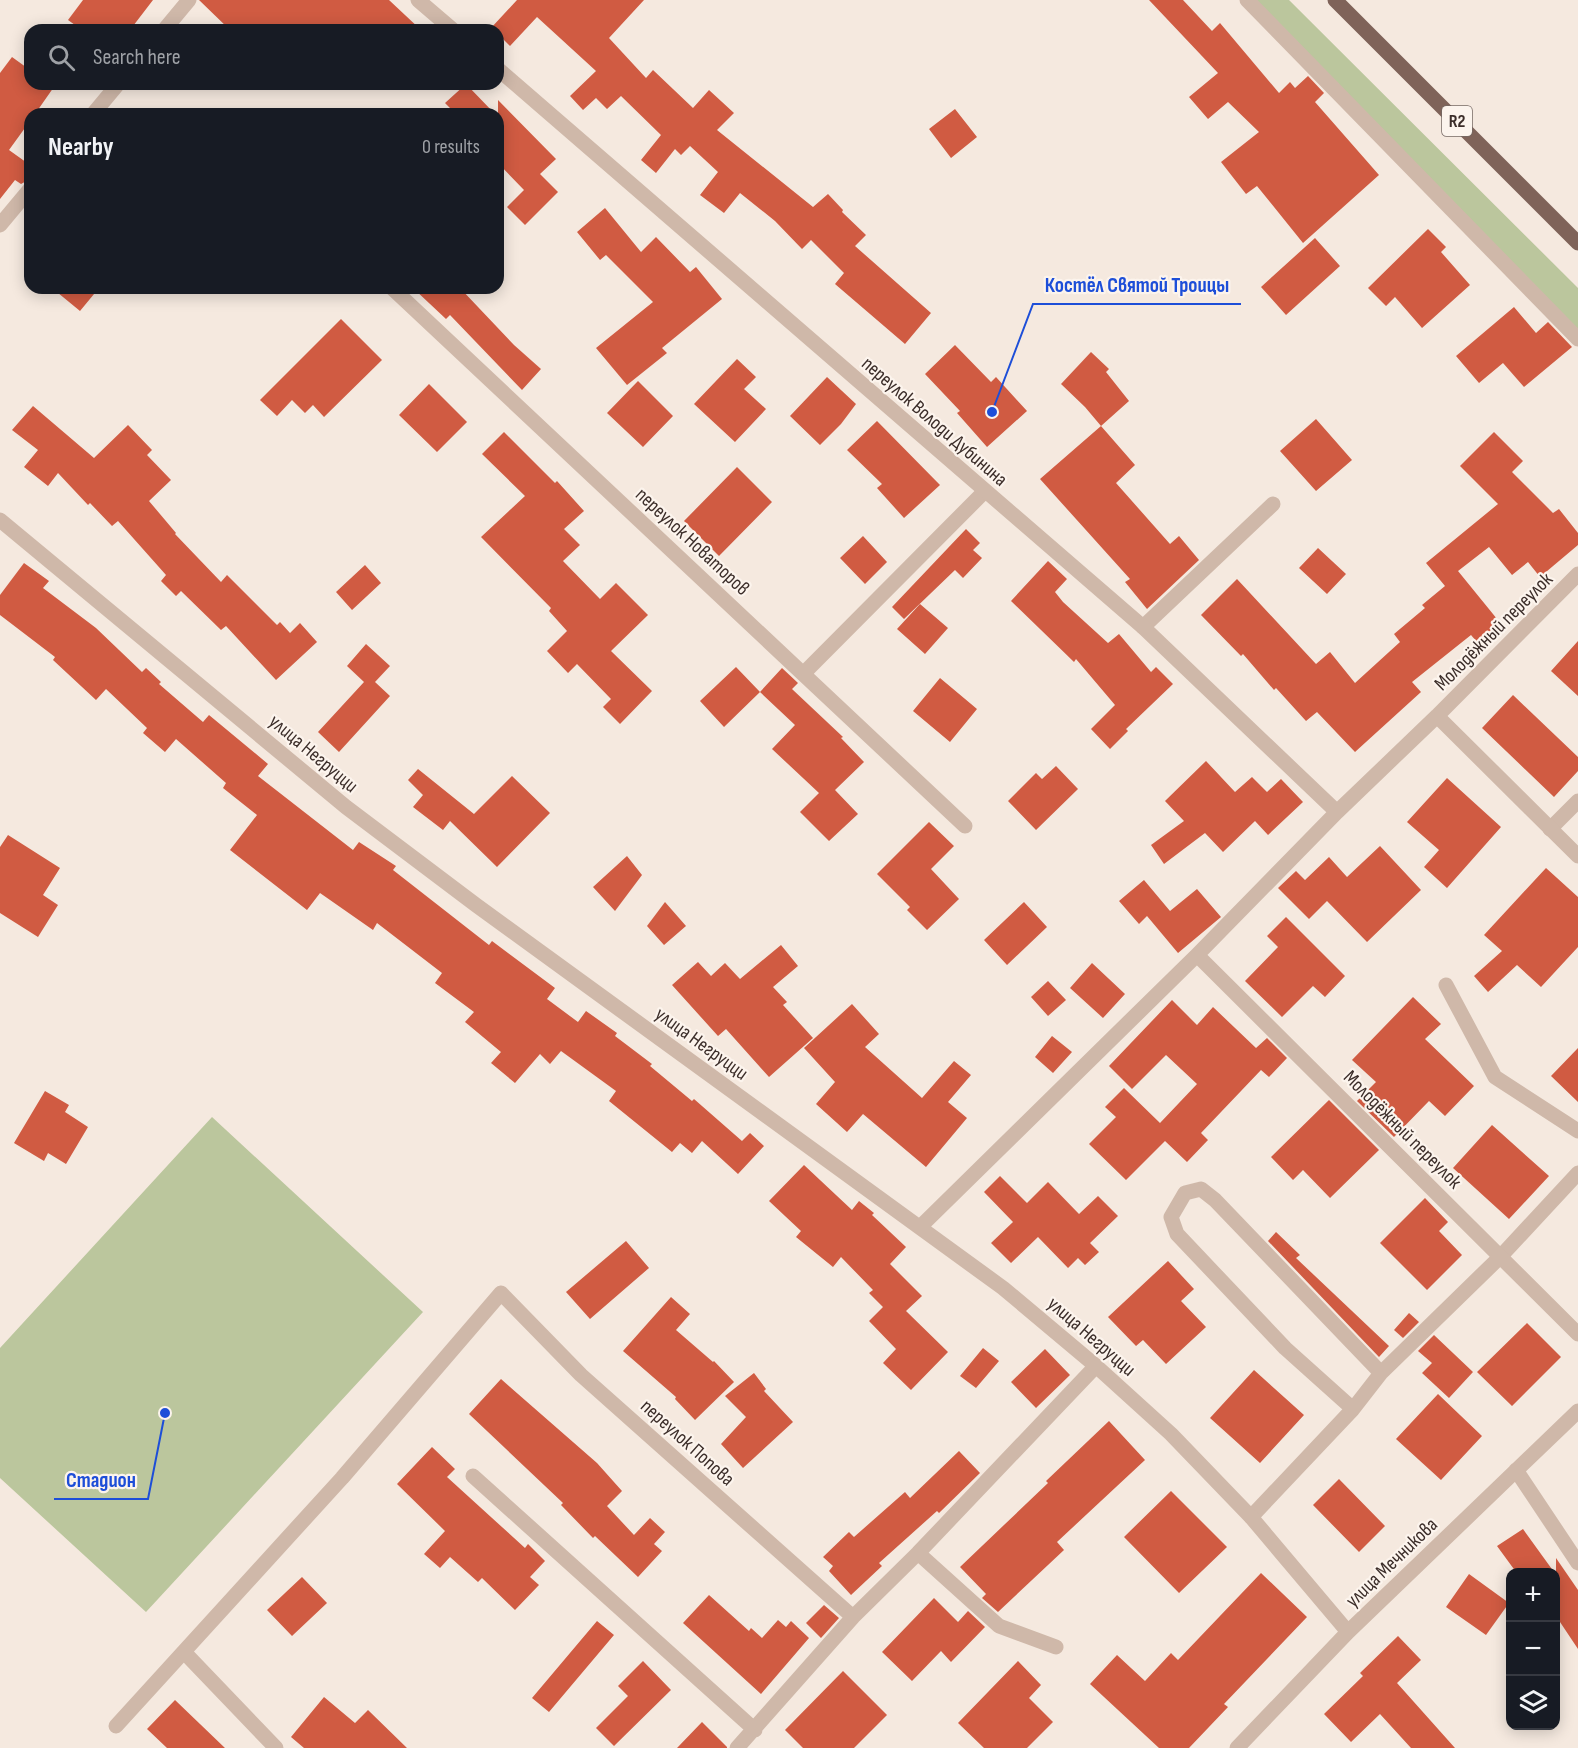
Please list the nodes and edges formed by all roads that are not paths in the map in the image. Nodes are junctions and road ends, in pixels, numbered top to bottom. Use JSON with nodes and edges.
{"nodes":[{"id":1,"x":189,"y":0,"type":"edge"},
{"id":2,"x":418,"y":0,"type":"edge"},
{"id":3,"x":1247,"y":0,"type":"edge"},
{"id":4,"x":1335,"y":0,"type":"edge"},
{"id":5,"x":169,"y":24,"type":"edge"},
{"id":6,"x":446,"y":24,"type":"edge"},
{"id":7,"x":504,"y":74,"type":"edge"},
{"id":8,"x":113,"y":90,"type":"edge"},
{"id":9,"x":98,"y":108,"type":"edge"},
{"id":10,"x":24,"y":196,"type":"edge"},
{"id":11,"x":0,"y":225,"type":"edge"},
{"id":12,"x":1578,"y":243,"type":"edge"},
{"id":13,"x":398,"y":294,"type":"edge"},
{"id":14,"x":1578,"y":339,"type":"edge"},
{"id":15,"x":985,"y":491,"type":"junction"},
{"id":16,"x":1273,"y":504,"type":"dead end"},
{"id":17,"x":0,"y":520,"type":"edge"},
{"id":18,"x":1578,"y":574,"type":"edge"},
{"id":19,"x":1143,"y":627,"type":"junction"},
{"id":20,"x":804,"y":673,"type":"junction"},
{"id":21,"x":1437,"y":716,"type":"junction"},
{"id":22,"x":1578,"y":801,"type":"edge"},
{"id":23,"x":1337,"y":812,"type":"junction"},
{"id":24,"x":965,"y":826,"type":"dead end"},
{"id":25,"x":1550,"y":829,"type":"junction"},
{"id":26,"x":1578,"y":856,"type":"edge"},
{"id":27,"x":1197,"y":955,"type":"junction"},
{"id":28,"x":1446,"y":985,"type":"dead end"},
{"id":29,"x":1578,"y":1131,"type":"edge"},
{"id":30,"x":1578,"y":1173,"type":"edge"},
{"id":31,"x":920,"y":1227,"type":"junction"},
{"id":32,"x":1501,"y":1256,"type":"junction"},
{"id":33,"x":1578,"y":1334,"type":"edge"},
{"id":34,"x":1096,"y":1366,"type":"junction"},
{"id":35,"x":1381,"y":1373,"type":"junction"},
{"id":36,"x":1353,"y":1409,"type":"junction"},
{"id":37,"x":1578,"y":1411,"type":"edge"},
{"id":38,"x":1516,"y":1470,"type":"junction"},
{"id":39,"x":472,"y":1476,"type":"dead end"},
{"id":40,"x":1251,"y":1517,"type":"junction"},
{"id":41,"x":918,"y":1553,"type":"junction"},
{"id":42,"x":1578,"y":1563,"type":"edge"},
{"id":43,"x":853,"y":1617,"type":"junction"},
{"id":44,"x":1348,"y":1632,"type":"junction"},
{"id":45,"x":1056,"y":1647,"type":"dead end"},
{"id":46,"x":184,"y":1652,"type":"junction"},
{"id":47,"x":116,"y":1726,"type":"dead end"},
{"id":48,"x":755,"y":1730,"type":"junction"},
{"id":49,"x":742,"y":1746,"type":"edge"},
{"id":50,"x":276,"y":1748,"type":"edge"},
{"id":51,"x":1237,"y":1748,"type":"edge"}],
"edges":[{"from":1,"to":5,"type":"street"},
{"from":2,"to":6,"type":"street"},
{"from":3,"to":14,"type":"street"},
{"from":4,"to":12,"type":"main road","number":"R2"},
{"from":7,"to":15,"type":"street","name":"переулок Володи Дубинина"},
{"from":8,"to":9,"type":"street"},
{"from":10,"to":11,"type":"street"},
{"from":13,"to":20,"type":"street","name":"переулок Новаторов"},
{"from":15,"to":19,"type":"street","name":"переулок Володи Дубинина"},
{"from":15,"to":20,"type":"street"},
{"from":16,"to":19,"type":"street"},
{"from":17,"to":31,"type":"street","name":"улица Негруцци"},
{"from":18,"to":21,"type":"street","name":"Молодёжный переулок"},
{"from":19,"to":23,"type":"street","name":"переулок Володи Дубинина"},
{"from":20,"to":24,"type":"street","name":"переулок Новаторов"},
{"from":21,"to":23,"type":"street","name":"Молодёжный переулок"},
{"from":21,"to":25,"type":"street","name":"Молодёжный переулок"},
{"from":22,"to":25,"type":"street"},
{"from":23,"to":27,"type":"street","name":"Молодёжный переулок"},
{"from":25,"to":26,"type":"street","name":"Молодёжный переулок"},
{"from":27,"to":31,"type":"street","name":"Молодёжный переулок"},
{"from":27,"to":32,"type":"street","name":"Молодёжный переулок"},
{"from":28,"to":29,"type":"street"},
{"from":30,"to":32,"type":"street"},
{"from":31,"to":34,"type":"street","name":"улица Негруцци"},
{"from":32,"to":33,"type":"street","name":"Молодёжный переулок"},
{"from":32,"to":35,"type":"street"},
{"from":34,"to":40,"type":"street","name":"улица Негруцци"},
{"from":34,"to":41,"type":"street"},
{"from":35,"to":36,"type":"street"},
{"from":35,"to":36,"type":"street"},
{"from":36,"to":40,"type":"street"},
{"from":37,"to":38,"type":"street","name":"улица Мечникова"},
{"from":38,"to":42,"type":"street"},
{"from":38,"to":44,"type":"street","name":"улица Мечникова"},
{"from":39,"to":48,"type":"street"},
{"from":40,"to":44,"type":"street","name":"улица Негруцци"},
{"from":41,"to":43,"type":"street"},
{"from":41,"to":45,"type":"street"},
{"from":43,"to":46,"type":"street","name":"переулок Попова"},
{"from":43,"to":48,"type":"street"},
{"from":44,"to":51,"type":"street","name":"улица Мечникова"},
{"from":46,"to":47,"type":"street"},
{"from":46,"to":50,"type":"street"},
{"from":48,"to":49,"type":"street"}]}
